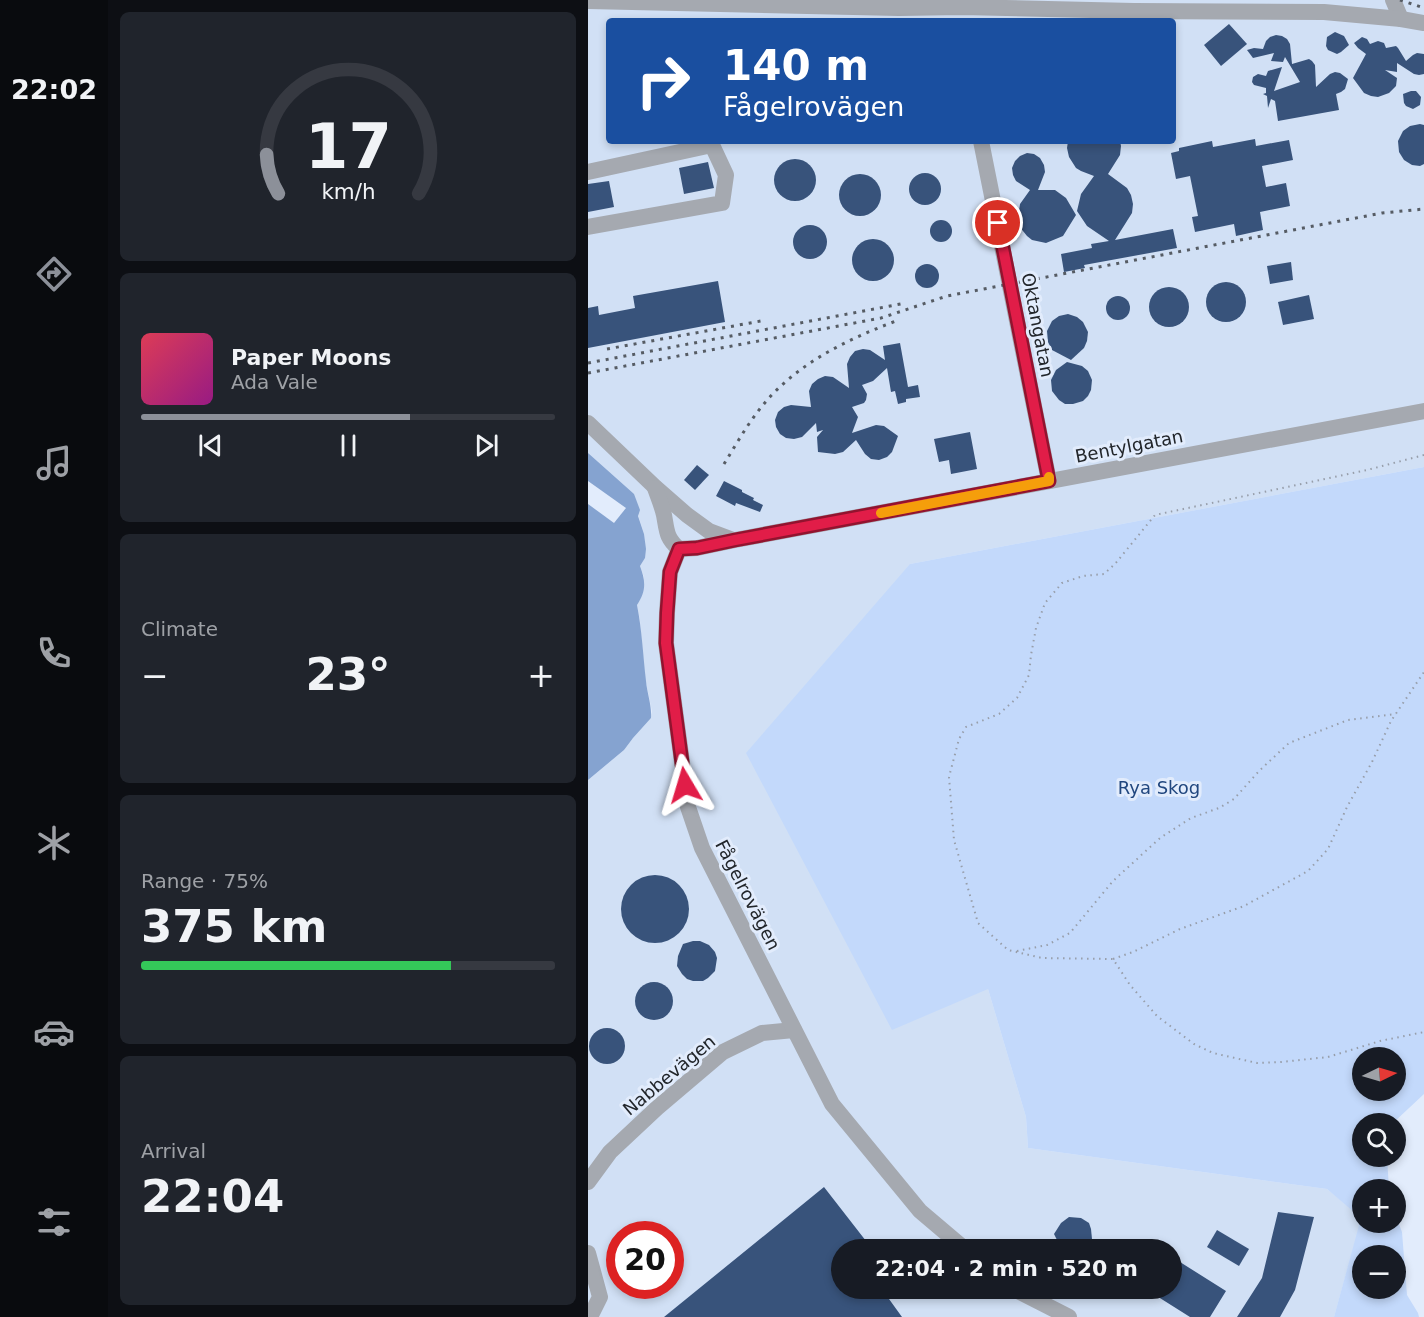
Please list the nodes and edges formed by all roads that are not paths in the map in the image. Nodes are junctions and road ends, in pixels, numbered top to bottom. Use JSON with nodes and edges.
{"nodes":[{"id":1,"x":1393,"y":0,"type":"edge"},
{"id":2,"x":588,"y":1,"type":"edge"},
{"id":3,"x":962,"y":9,"type":"edge"},
{"id":4,"x":1401,"y":19,"type":"junction"},
{"id":5,"x":1424,"y":23,"type":"edge"},
{"id":6,"x":982,"y":144,"type":"edge"},
{"id":7,"x":588,"y":172,"type":"edge"},
{"id":8,"x":588,"y":227,"type":"edge"},
{"id":9,"x":1424,"y":411,"type":"edge"},
{"id":10,"x":588,"y":423,"type":"edge"},
{"id":11,"x":1049,"y":481,"type":"junction"},
{"id":12,"x":655,"y":487,"type":"junction"},
{"id":13,"x":735,"y":540,"type":"junction"},
{"id":14,"x":679,"y":549,"type":"junction"},
{"id":15,"x":794,"y":1030,"type":"junction"},
{"id":16,"x":588,"y":1182,"type":"edge"},
{"id":17,"x":953,"y":1239,"type":"edge"},
{"id":18,"x":588,"y":1253,"type":"edge"},
{"id":19,"x":1034,"y":1299,"type":"edge"},
{"id":20,"x":590,"y":1317,"type":"edge"},
{"id":21,"x":1069,"y":1317,"type":"edge"}],
"edges":[{"from":1,"to":4,"type":"lane"},
{"from":2,"to":3,"type":"lane"},
{"from":3,"to":4,"type":"lane"},
{"from":4,"to":5,"type":"lane"},
{"from":6,"to":11,"type":"lane","name":"Oktangatan"},
{"from":7,"to":8,"type":"lane"},
{"from":9,"to":11,"type":"lane","name":"Bentylgatan"},
{"from":10,"to":12,"type":"lane"},
{"from":11,"to":13,"type":"lane","name":"Bentylgatan"},
{"from":12,"to":13,"type":"lane"},
{"from":12,"to":14,"type":"lane"},
{"from":13,"to":14,"type":"lane"},
{"from":14,"to":15,"type":"lane","name":"Fågelrovägen"},
{"from":15,"to":16,"type":"lane","name":"Nabbevägen"},
{"from":15,"to":17,"type":"lane","name":"Fågelrovägen"},
{"from":18,"to":20,"type":"lane"},
{"from":19,"to":21,"type":"lane"}]}
